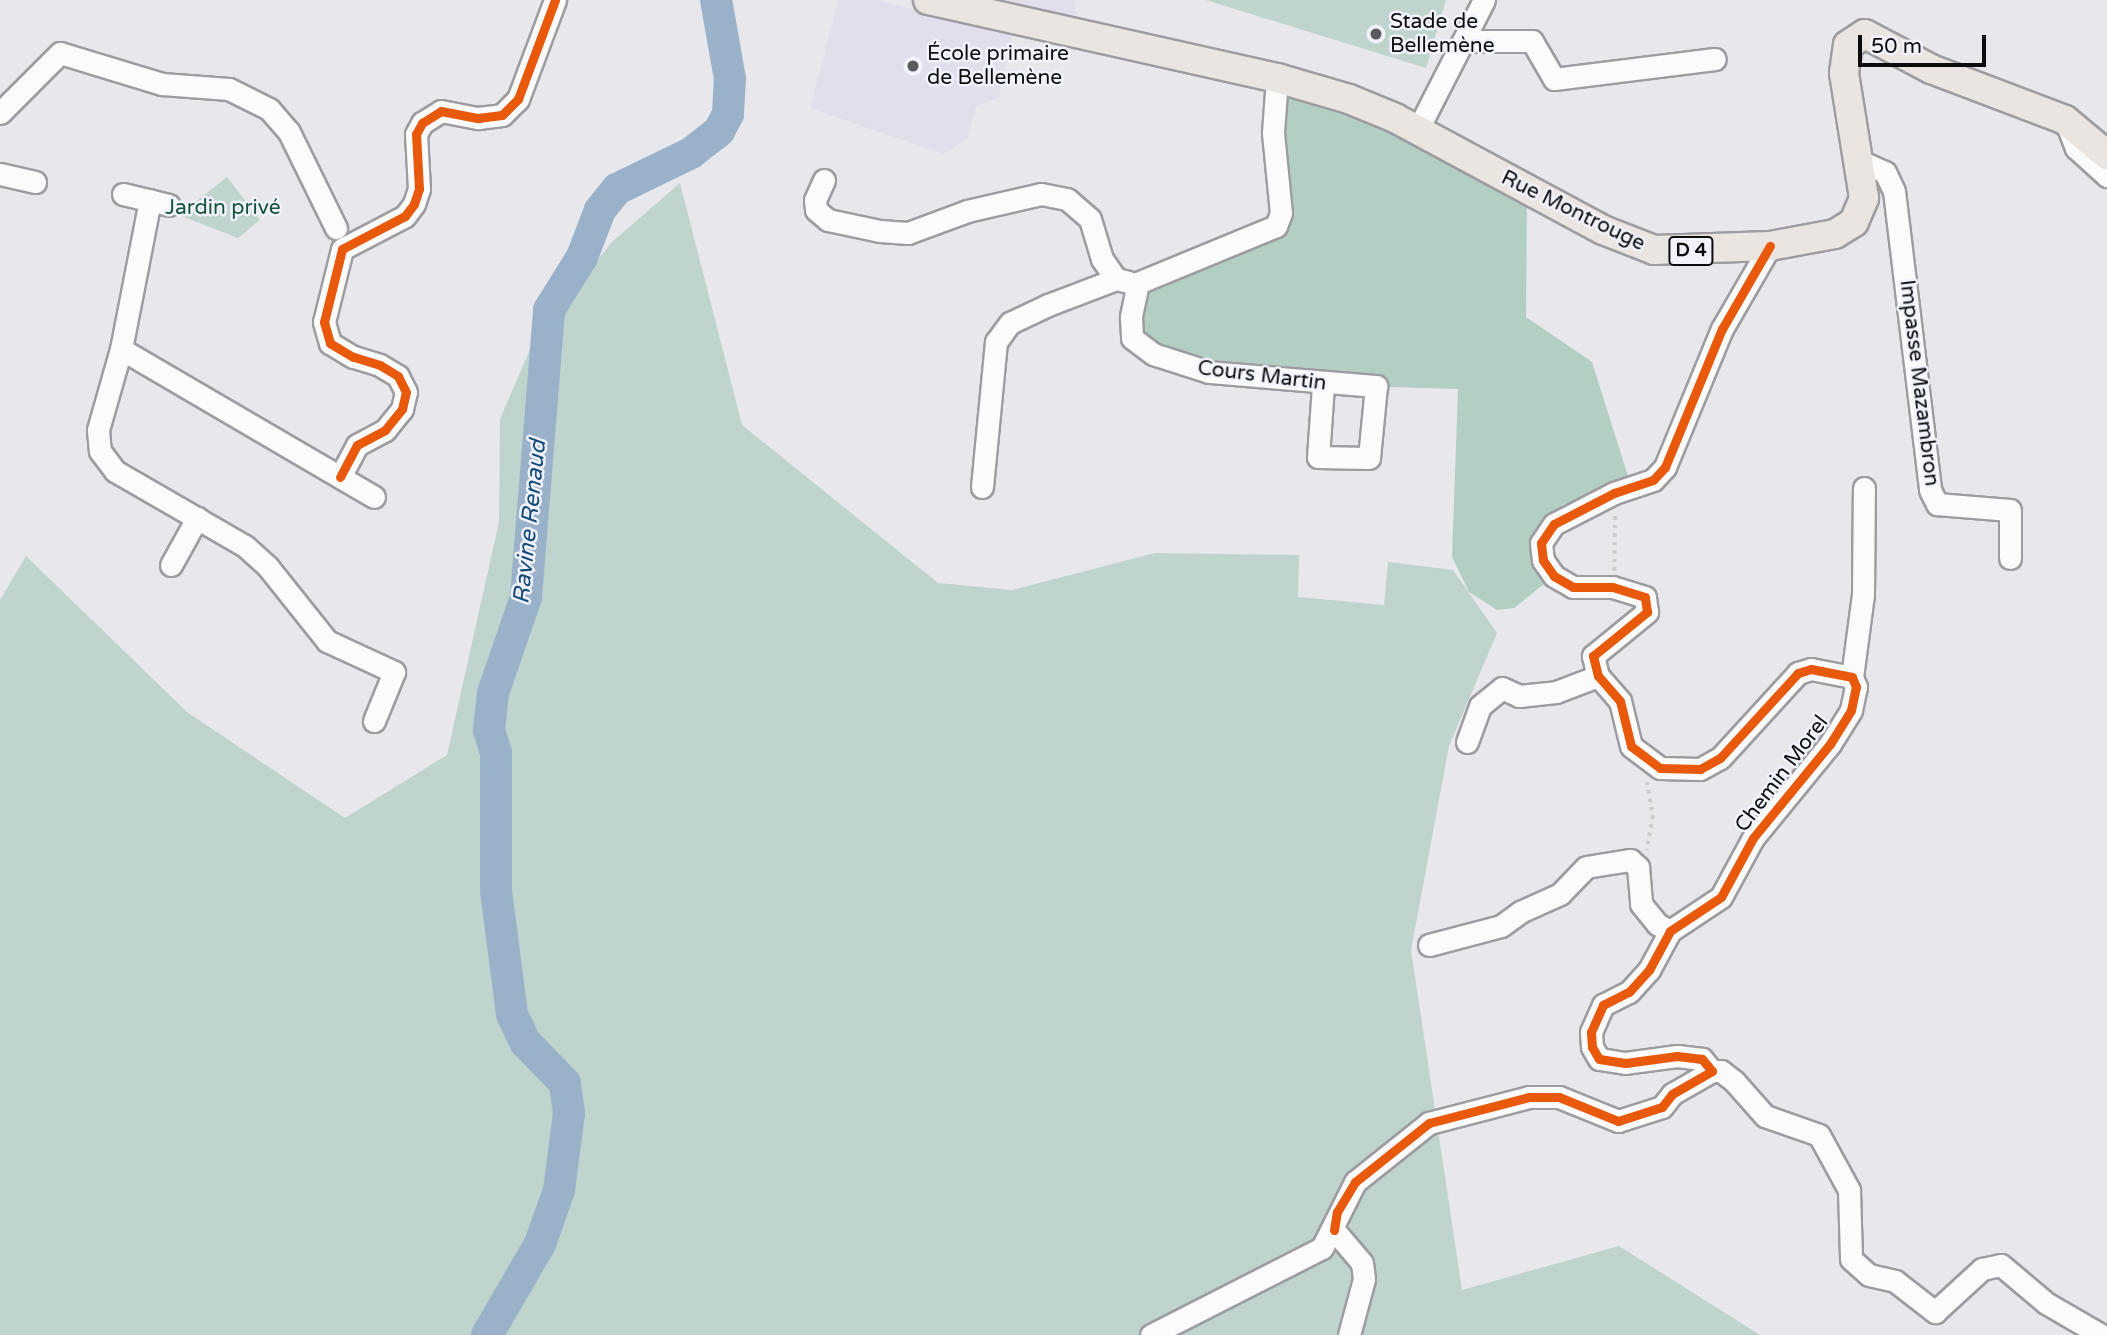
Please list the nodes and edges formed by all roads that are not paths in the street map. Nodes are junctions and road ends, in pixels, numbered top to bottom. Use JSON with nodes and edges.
{"nodes":[{"id":1,"x":555,"y":0,"type":"edge"},
{"id":2,"x":928,"y":0,"type":"edge"},
{"id":3,"x":1484,"y":0,"type":"edge"},
{"id":4,"x":1463,"y":41,"type":"junction"},
{"id":5,"x":1716,"y":59,"type":"dead end"},
{"id":6,"x":1277,"y":78,"type":"junction"},
{"id":7,"x":0,"y":113,"type":"edge"},
{"id":8,"x":2065,"y":120,"type":"junction"},
{"id":9,"x":1421,"y":133,"type":"junction"},
{"id":10,"x":2107,"y":155,"type":"edge"},
{"id":11,"x":1860,"y":160,"type":"junction"},
{"id":12,"x":2107,"y":177,"type":"edge"},
{"id":13,"x":824,"y":180,"type":"dead end"},
{"id":14,"x":123,"y":194,"type":"dead end"},
{"id":15,"x":336,"y":228,"type":"dead end"},
{"id":16,"x":1770,"y":246,"type":"junction"},
{"id":17,"x":1116,"y":279,"type":"junction"},
{"id":18,"x":1138,"y":284,"type":"junction"},
{"id":19,"x":121,"y":349,"type":"junction"},
{"id":20,"x":1323,"y":385,"type":"junction"},
{"id":21,"x":340,"y":477,"type":"junction"},
{"id":22,"x":982,"y":486,"type":"dead end"},
{"id":23,"x":1864,"y":488,"type":"dead end"},
{"id":24,"x":374,"y":497,"type":"dead end"},
{"id":25,"x":197,"y":518,"type":"junction"},
{"id":26,"x":2010,"y":558,"type":"dead end"},
{"id":27,"x":171,"y":565,"type":"dead end"},
{"id":28,"x":1598,"y":676,"type":"junction"},
{"id":29,"x":1852,"y":677,"type":"junction"},
{"id":30,"x":374,"y":721,"type":"dead end"},
{"id":31,"x":1467,"y":742,"type":"dead end"},
{"id":32,"x":1670,"y":931,"type":"junction"},
{"id":33,"x":1429,"y":945,"type":"dead end"},
{"id":34,"x":1712,"y":1071,"type":"junction"},
{"id":35,"x":1334,"y":1230,"type":"junction"},
{"id":36,"x":1151,"y":1335,"type":"edge"},
{"id":37,"x":1349,"y":1335,"type":"edge"},
{"id":38,"x":2101,"y":1335,"type":"edge"}],
"edges":[{"from":1,"to":21,"type":"street"},
{"from":2,"to":6,"type":"main road","name":"Rue Montrouge","number":"D 4"},
{"from":3,"to":4,"type":"street"},
{"from":4,"to":5,"type":"street"},
{"from":4,"to":9,"type":"street"},
{"from":6,"to":9,"type":"main road","name":"Rue Montrouge","number":"D 4"},
{"from":6,"to":18,"type":"street"},
{"from":7,"to":15,"type":"street"},
{"from":8,"to":10,"type":"main road","name":"Rue Montrouge","number":"D 4"},
{"from":8,"to":11,"type":"main road","name":"Rue Montrouge","number":"D 4"},
{"from":8,"to":12,"type":"street"},
{"from":9,"to":16,"type":"main road","name":"Rue Montrouge","number":"D 4"},
{"from":11,"to":16,"type":"main road","name":"Rue Montrouge","number":"D 4"},
{"from":11,"to":26,"type":"street","name":"Impasse Mazambron"},
{"from":13,"to":17,"type":"street"},
{"from":14,"to":19,"type":"street"},
{"from":16,"to":28,"type":"street"},
{"from":17,"to":18,"type":"street"},
{"from":17,"to":22,"type":"street"},
{"from":18,"to":20,"type":"street","name":"Cours Martin"},
{"from":19,"to":21,"type":"street"},
{"from":19,"to":25,"type":"street"},
{"from":20,"to":20,"type":"street","name":"Cours Martin"},
{"from":21,"to":24,"type":"street"},
{"from":23,"to":29,"type":"street","name":"Chemin Morel"},
{"from":25,"to":27,"type":"street"},
{"from":25,"to":30,"type":"street"},
{"from":28,"to":29,"type":"street"},
{"from":28,"to":31,"type":"street"},
{"from":29,"to":32,"type":"street","name":"Chemin Morel"},
{"from":32,"to":33,"type":"street"},
{"from":32,"to":34,"type":"street","name":"Chemin Morel"},
{"from":34,"to":35,"type":"street"},
{"from":34,"to":38,"type":"street"},
{"from":35,"to":36,"type":"street"},
{"from":35,"to":37,"type":"street"}]}
